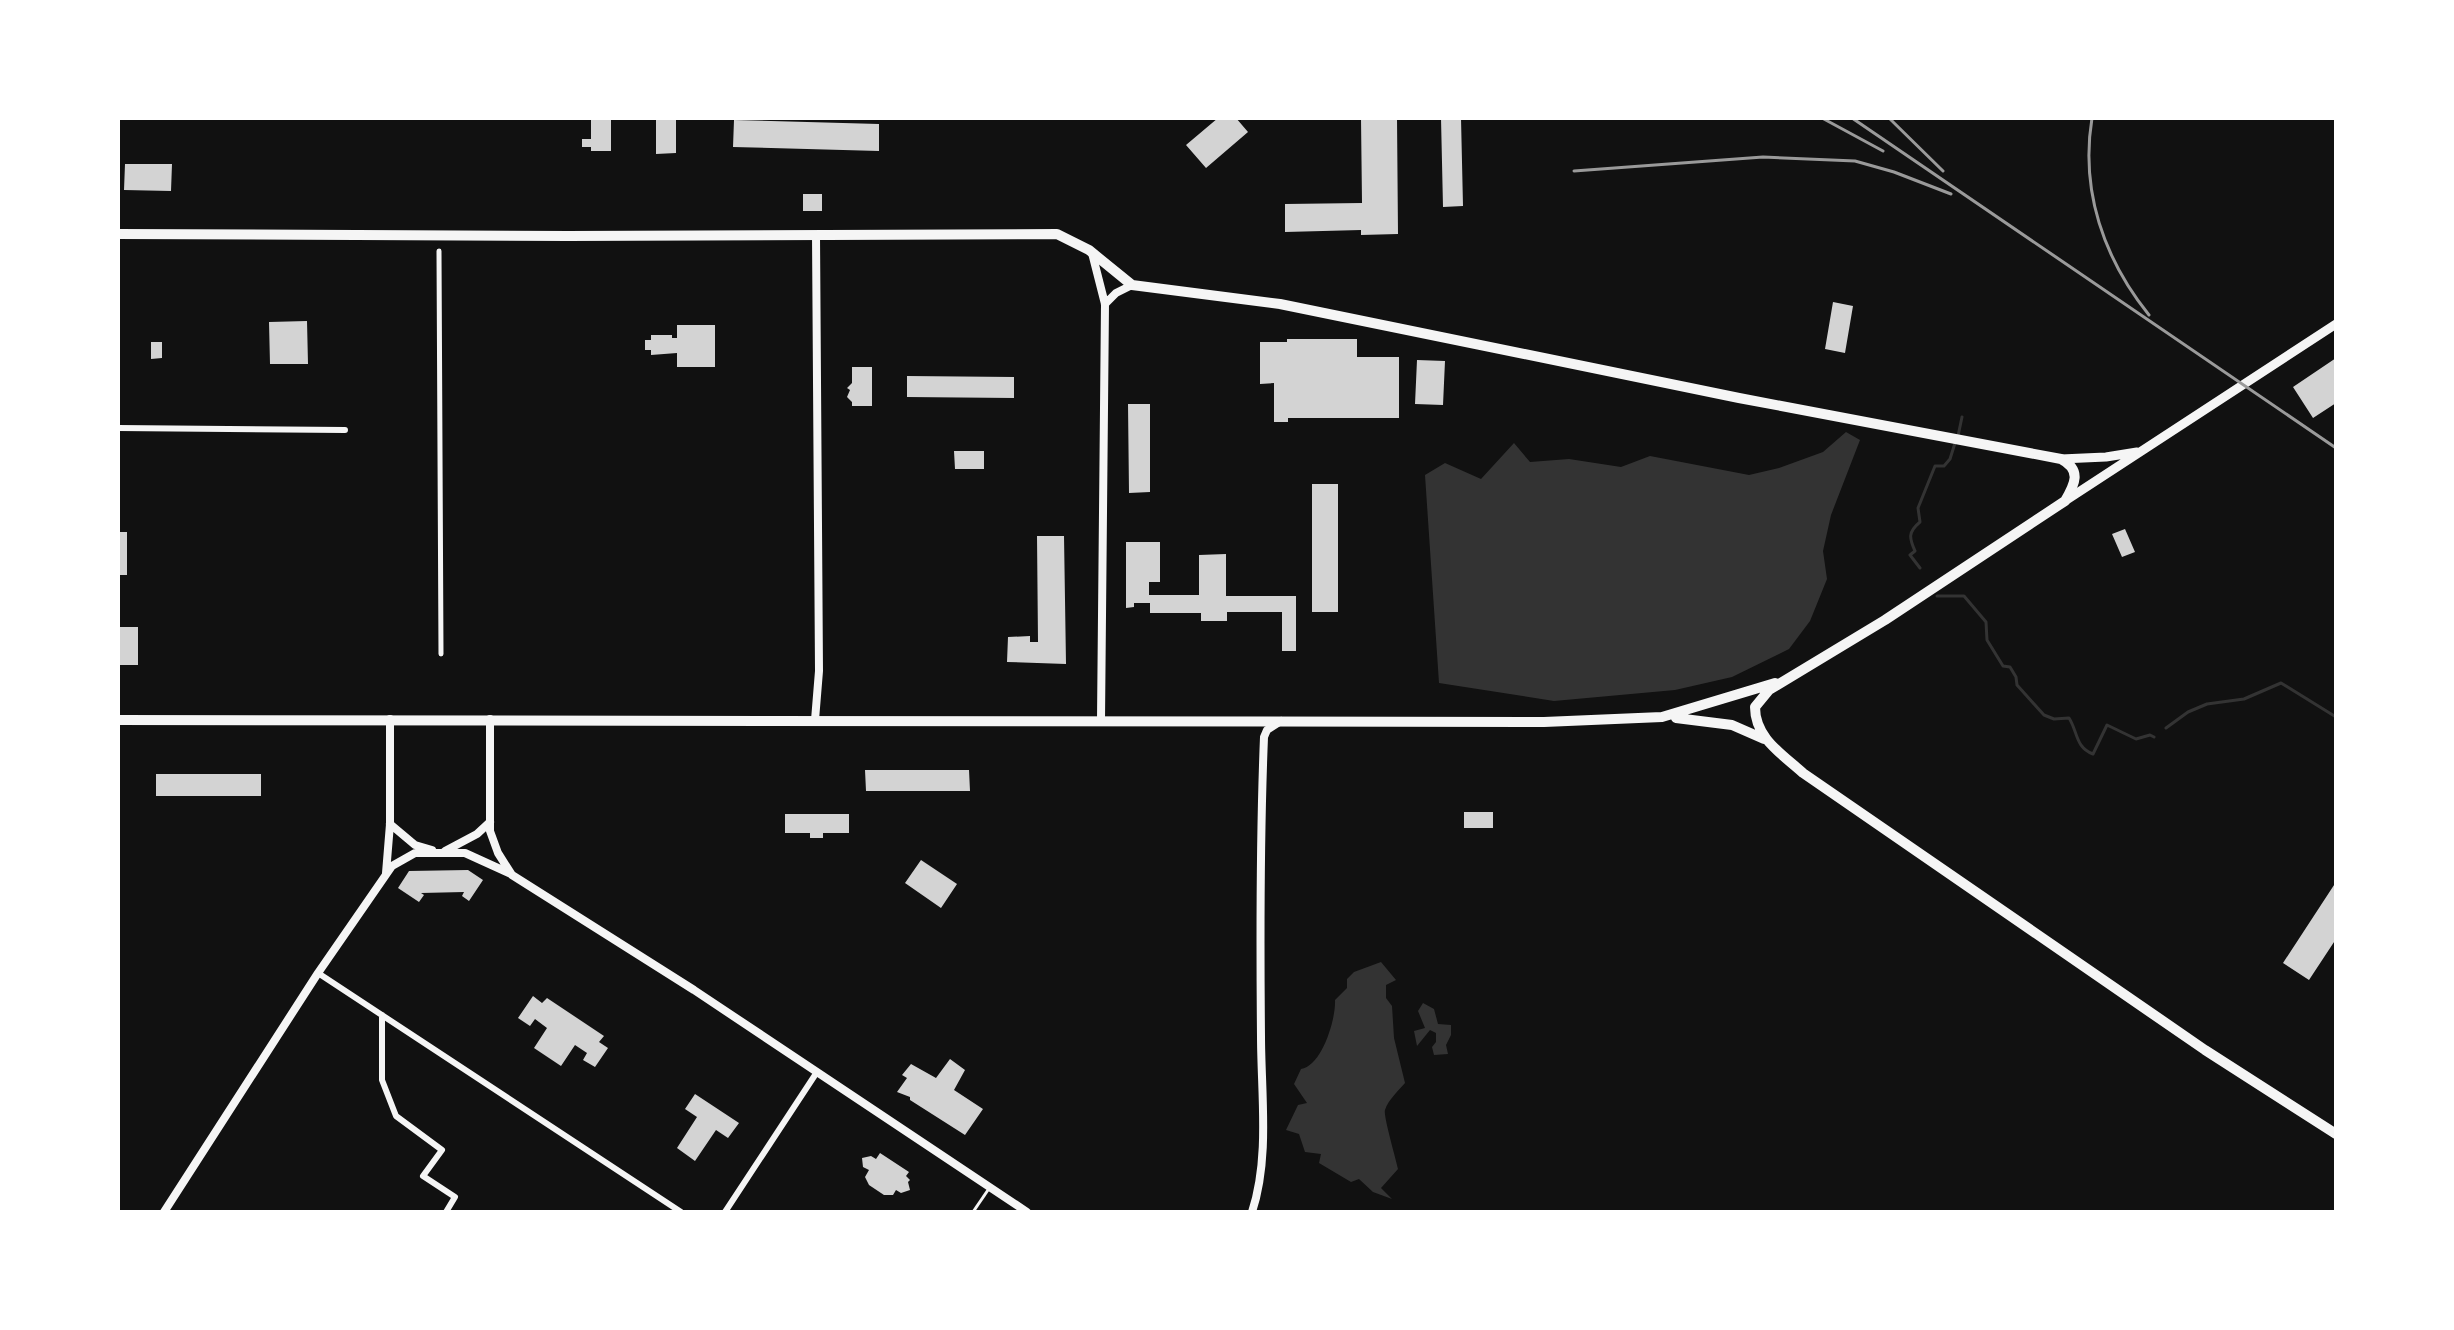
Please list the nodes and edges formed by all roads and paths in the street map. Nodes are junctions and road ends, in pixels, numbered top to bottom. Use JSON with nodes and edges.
{"nodes":[{"id":1,"x":118,"y":234,"type":"edge"},
{"id":2,"x":816,"y":235,"type":"junction"},
{"id":3,"x":439,"y":251,"type":"dead end"},
{"id":4,"x":1092,"y":253,"type":"junction"},
{"id":5,"x":1132,"y":285,"type":"junction"},
{"id":6,"x":1105,"y":304,"type":"junction"},
{"id":7,"x":2336,"y":324,"type":"edge"},
{"id":8,"x":118,"y":428,"type":"edge"},
{"id":9,"x":345,"y":430,"type":"dead end"},
{"id":10,"x":2143,"y":450,"type":"junction"},
{"id":11,"x":2061,"y":459,"type":"junction"},
{"id":12,"x":2065,"y":501,"type":"junction"},
{"id":13,"x":441,"y":654,"type":"dead end"},
{"id":14,"x":1784,"y":680,"type":"junction"},
{"id":15,"x":1662,"y":717,"type":"junction"},
{"id":16,"x":390,"y":719,"type":"junction"},
{"id":17,"x":490,"y":719,"type":"junction"},
{"id":18,"x":118,"y":720,"type":"edge"},
{"id":19,"x":815,"y":720,"type":"junction"},
{"id":20,"x":1101,"y":720,"type":"junction"},
{"id":21,"x":1244,"y":720,"type":"junction"},
{"id":22,"x":1282,"y":721,"type":"junction"},
{"id":23,"x":1264,"y":737,"type":"junction"},
{"id":24,"x":1766,"y":740,"type":"junction"},
{"id":25,"x":490,"y":822,"type":"junction"},
{"id":26,"x":390,"y":824,"type":"junction"},
{"id":27,"x":440,"y":853,"type":"junction"},
{"id":28,"x":386,"y":873,"type":"junction"},
{"id":29,"x":512,"y":875,"type":"junction"},
{"id":30,"x":318,"y":973,"type":"junction"},
{"id":31,"x":382,"y":1015,"type":"junction"},
{"id":32,"x":817,"y":1072,"type":"junction"},
{"id":33,"x":2336,"y":1134,"type":"edge"},
{"id":34,"x":991,"y":1187,"type":"junction"},
{"id":35,"x":164,"y":1212,"type":"edge"},
{"id":36,"x":446,"y":1212,"type":"edge"},
{"id":37,"x":681,"y":1212,"type":"edge"},
{"id":38,"x":725,"y":1212,"type":"edge"},
{"id":39,"x":973,"y":1212,"type":"edge"},
{"id":40,"x":1027,"y":1212,"type":"edge"},
{"id":41,"x":1252,"y":1212,"type":"edge"}],
"edges":[{"from":1,"to":2,"type":"main road"},
{"from":2,"to":4,"type":"main road"},
{"from":2,"to":19,"type":"street"},
{"from":3,"to":13,"type":"street"},
{"from":4,"to":5,"type":"main road"},
{"from":4,"to":6,"type":"street"},
{"from":5,"to":6,"type":"street"},
{"from":5,"to":11,"type":"main road"},
{"from":6,"to":20,"type":"street"},
{"from":7,"to":10,"type":"main road"},
{"from":8,"to":9,"type":"street"},
{"from":10,"to":11,"type":"main road"},
{"from":10,"to":12,"type":"main road"},
{"from":11,"to":12,"type":"main road"},
{"from":12,"to":14,"type":"main road"},
{"from":14,"to":15,"type":"main road"},
{"from":14,"to":24,"type":"main road"},
{"from":15,"to":22,"type":"main road"},
{"from":15,"to":24,"type":"main road"},
{"from":16,"to":17,"type":"main road"},
{"from":16,"to":18,"type":"main road"},
{"from":16,"to":26,"type":"street"},
{"from":17,"to":19,"type":"main road"},
{"from":17,"to":25,"type":"street"},
{"from":19,"to":20,"type":"main road"},
{"from":20,"to":21,"type":"main road"},
{"from":21,"to":22,"type":"main road"},
{"from":21,"to":23,"type":"street"},
{"from":22,"to":23,"type":"street"},
{"from":23,"to":41,"type":"street"},
{"from":24,"to":33,"type":"main road"},
{"from":25,"to":27,"type":"street"},
{"from":25,"to":29,"type":"street"},
{"from":26,"to":27,"type":"street"},
{"from":26,"to":28,"type":"street"},
{"from":27,"to":28,"type":"street"},
{"from":27,"to":29,"type":"street"},
{"from":28,"to":30,"type":"street"},
{"from":29,"to":32,"type":"street"},
{"from":30,"to":31,"type":"street"},
{"from":30,"to":35,"type":"street"},
{"from":31,"to":36,"type":"street"},
{"from":31,"to":37,"type":"street"},
{"from":32,"to":34,"type":"street"},
{"from":32,"to":38,"type":"street"},
{"from":34,"to":39,"type":"lane"},
{"from":34,"to":40,"type":"street"}]}
